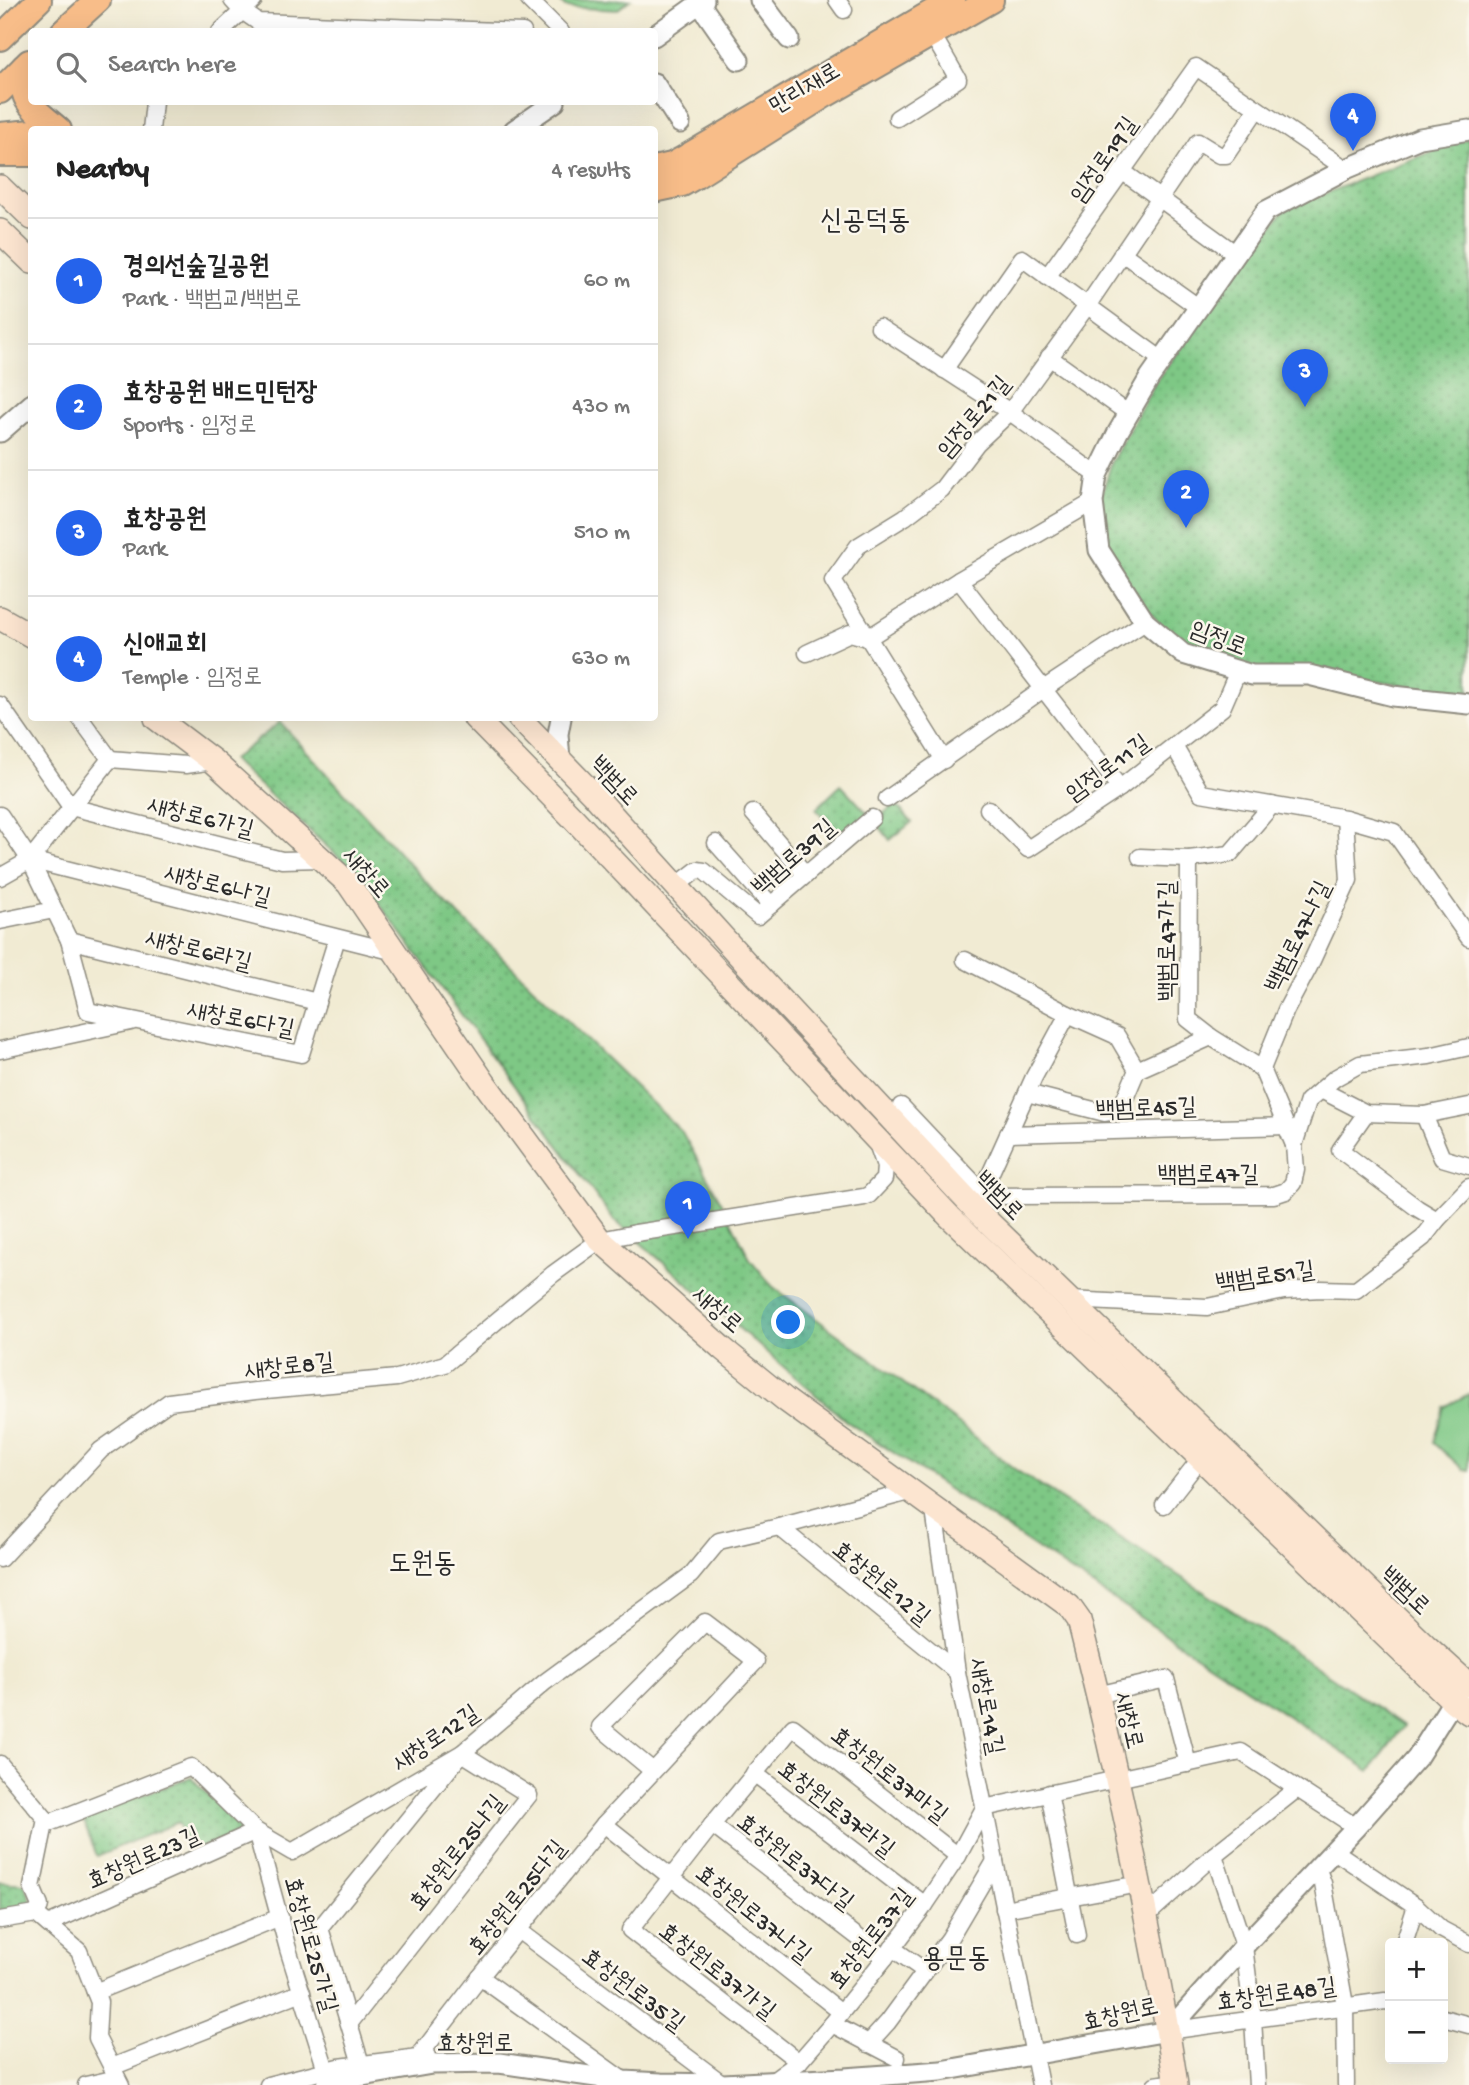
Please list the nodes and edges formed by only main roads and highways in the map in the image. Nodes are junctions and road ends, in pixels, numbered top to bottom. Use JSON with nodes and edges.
{"nodes":[{"id":1,"x":39,"y":0,"type":"edge"},
{"id":2,"x":98,"y":0,"type":"edge"},
{"id":3,"x":953,"y":0,"type":"edge"},
{"id":4,"x":980,"y":2,"type":"edge"},
{"id":5,"x":67,"y":28,"type":"edge"},
{"id":6,"x":0,"y":38,"type":"edge"},
{"id":7,"x":28,"y":63,"type":"edge"},
{"id":8,"x":0,"y":91,"type":"edge"},
{"id":9,"x":28,"y":102,"type":"edge"},
{"id":10,"x":32,"y":105,"type":"edge"},
{"id":11,"x":55,"y":126,"type":"edge"},
{"id":12,"x":28,"y":135,"type":"edge"},
{"id":13,"x":10,"y":149,"type":"edge"},
{"id":14,"x":691,"y":167,"type":"junction"},
{"id":15,"x":0,"y":187,"type":"edge"},
{"id":16,"x":658,"y":187,"type":"edge"},
{"id":17,"x":28,"y":214,"type":"edge"},
{"id":18,"x":0,"y":231,"type":"edge"},
{"id":19,"x":28,"y":258,"type":"edge"},
{"id":20,"x":0,"y":618,"type":"edge"},
{"id":21,"x":28,"y":634,"type":"edge"},
{"id":22,"x":160,"y":721,"type":"edge"},
{"id":23,"x":478,"y":721,"type":"edge"},
{"id":24,"x":522,"y":721,"type":"edge"},
{"id":25,"x":593,"y":794,"type":"junction"},
{"id":26,"x":573,"y":818,"type":"junction"},
{"id":27,"x":981,"y":1202,"type":"junction"},
{"id":28,"x":950,"y":1217,"type":"junction"},
{"id":29,"x":1378,"y":1614,"type":"junction"},
{"id":30,"x":1465,"y":1693,"type":"edge"},
{"id":31,"x":1168,"y":2084,"type":"edge"}],
"edges":[{"from":1,"to":6,"type":"main road"},
{"from":2,"to":5,"type":"main road"},
{"from":3,"to":14,"type":"main road","name":"만리재로"},
{"from":4,"to":14,"type":"main road","name":"만리재로"},
{"from":7,"to":8,"type":"main road"},
{"from":7,"to":9,"type":"main road"},
{"from":10,"to":11,"type":"main road"},
{"from":12,"to":13,"type":"main road"},
{"from":14,"to":16,"type":"main road","name":"만리재로"},
{"from":15,"to":17,"type":"main road"},
{"from":18,"to":19,"type":"main road"},
{"from":20,"to":21,"type":"main road"},
{"from":22,"to":31,"type":"main road","name":"새창로"},
{"from":23,"to":26,"type":"main road","name":"백범로"},
{"from":24,"to":25,"type":"main road","name":"백범로"},
{"from":25,"to":26,"type":"main road"},
{"from":25,"to":27,"type":"main road","name":"백범로"},
{"from":26,"to":28,"type":"main road","name":"백범로"},
{"from":27,"to":28,"type":"main road"},
{"from":27,"to":29,"type":"main road","name":"백범로"},
{"from":28,"to":29,"type":"main road","name":"백범로"},
{"from":29,"to":30,"type":"main road","name":"백범로"}]}
